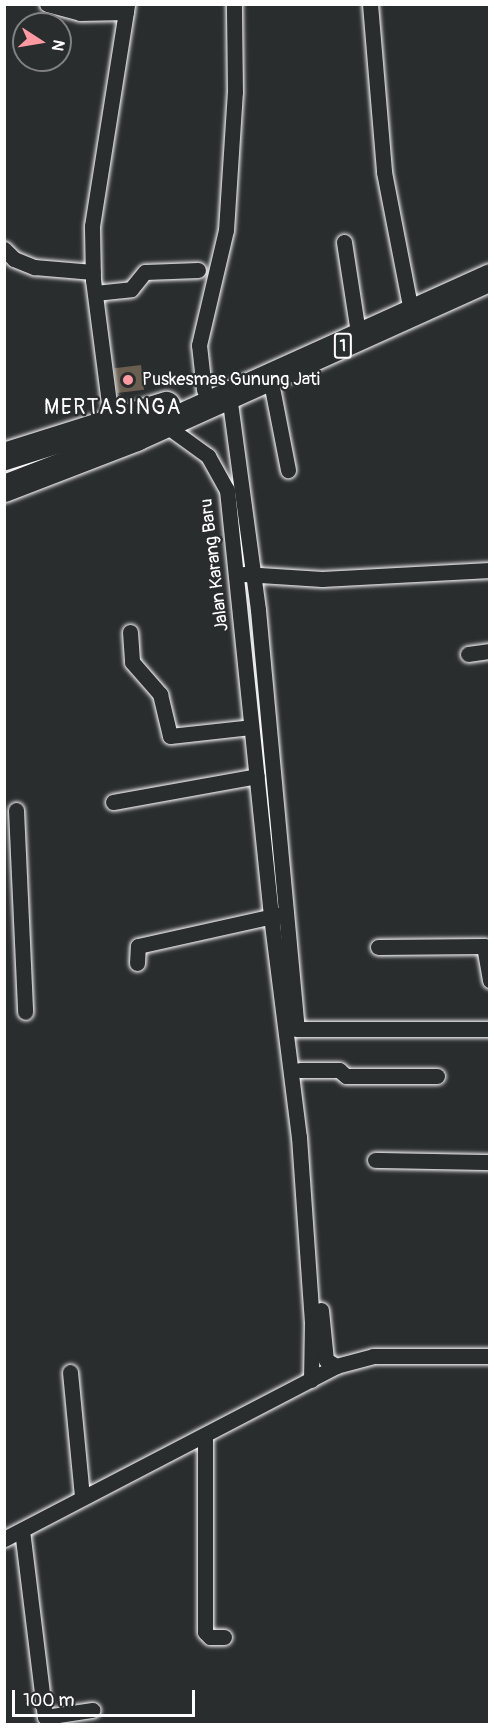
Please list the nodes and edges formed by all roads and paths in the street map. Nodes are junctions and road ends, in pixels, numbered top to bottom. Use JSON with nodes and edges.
{"nodes":[{"id":1,"x":47,"y":4,"type":"edge"},
{"id":2,"x":234,"y":4,"type":"edge"},
{"id":3,"x":370,"y":4,"type":"edge"},
{"id":4,"x":127,"y":8,"type":"edge"},
{"id":5,"x":344,"y":242,"type":"dead end"},
{"id":6,"x":4,"y":249,"type":"edge"},
{"id":7,"x":198,"y":270,"type":"dead end"},
{"id":8,"x":93,"y":272,"type":"junction"},
{"id":9,"x":479,"y":281,"type":"edge"},
{"id":10,"x":95,"y":293,"type":"junction"},
{"id":11,"x":409,"y":301,"type":"junction"},
{"id":12,"x":357,"y":332,"type":"junction"},
{"id":13,"x":269,"y":370,"type":"junction"},
{"id":14,"x":209,"y":398,"type":"junction"},
{"id":15,"x":111,"y":417,"type":"junction"},
{"id":16,"x":158,"y":418,"type":"junction"},
{"id":17,"x":4,"y":444,"type":"edge"},
{"id":18,"x":4,"y":456,"type":"edge"},
{"id":19,"x":288,"y":470,"type":"dead end"},
{"id":20,"x":4,"y":488,"type":"edge"},
{"id":21,"x":489,"y":570,"type":"edge"},
{"id":22,"x":245,"y":574,"type":"junction"},
{"id":23,"x":130,"y":632,"type":"dead end"},
{"id":24,"x":489,"y":651,"type":"edge"},
{"id":25,"x":468,"y":654,"type":"dead end"},
{"id":26,"x":260,"y":732,"type":"junction"},
{"id":27,"x":257,"y":776,"type":"junction"},
{"id":28,"x":113,"y":802,"type":"dead end"},
{"id":29,"x":16,"y":810,"type":"dead end"},
{"id":30,"x":11,"y":841,"type":"edge"},
{"id":31,"x":277,"y":915,"type":"junction"},
{"id":32,"x":378,"y":947,"type":"dead end"},
{"id":33,"x":136,"y":963,"type":"dead end"},
{"id":34,"x":489,"y":980,"type":"edge"},
{"id":35,"x":25,"y":1012,"type":"dead end"},
{"id":36,"x":296,"y":1029,"type":"junction"},
{"id":37,"x":489,"y":1029,"type":"edge"},
{"id":38,"x":300,"y":1070,"type":"junction"},
{"id":39,"x":437,"y":1076,"type":"dead end"},
{"id":40,"x":375,"y":1160,"type":"dead end"},
{"id":41,"x":489,"y":1162,"type":"edge"},
{"id":42,"x":317,"y":1321,"type":"junction"},
{"id":43,"x":489,"y":1356,"type":"edge"},
{"id":44,"x":70,"y":1372,"type":"dead end"},
{"id":45,"x":322,"y":1374,"type":"junction"},
{"id":46,"x":205,"y":1436,"type":"junction"},
{"id":47,"x":82,"y":1497,"type":"junction"},
{"id":48,"x":22,"y":1530,"type":"junction"},
{"id":49,"x":4,"y":1539,"type":"edge"},
{"id":50,"x":224,"y":1636,"type":"dead end"},
{"id":51,"x":92,"y":1710,"type":"dead end"},
{"id":52,"x":45,"y":1721,"type":"edge"}],
"edges":[{"from":1,"to":4,"type":"street"},
{"from":2,"to":14,"type":"street"},
{"from":3,"to":11,"type":"street"},
{"from":4,"to":8,"type":"street"},
{"from":5,"to":12,"type":"street"},
{"from":6,"to":8,"type":"street"},
{"from":7,"to":10,"type":"street"},
{"from":8,"to":10,"type":"street"},
{"from":9,"to":11,"type":"highway","number":"1"},
{"from":9,"to":12,"type":"highway","number":"1"},
{"from":10,"to":15,"type":"street"},
{"from":11,"to":12,"type":"highway","number":"1"},
{"from":12,"to":13,"type":"highway","number":"1"},
{"from":13,"to":14,"type":"highway","number":"1"},
{"from":13,"to":19,"type":"street"},
{"from":14,"to":16,"type":"highway","number":"1"},
{"from":14,"to":22,"type":"street"},
{"from":15,"to":16,"type":"highway","number":"1"},
{"from":15,"to":17,"type":"street"},
{"from":15,"to":18,"type":"highway","number":"1"},
{"from":16,"to":20,"type":"highway","number":"1"},
{"from":16,"to":22,"type":"street","name":"Jalan Karang Baru"},
{"from":21,"to":22,"type":"street"},
{"from":22,"to":26,"type":"street","name":"Jalan Karang Baru"},
{"from":22,"to":26,"type":"street"},
{"from":23,"to":26,"type":"street"},
{"from":24,"to":25,"type":"street"},
{"from":26,"to":27,"type":"street"},
{"from":26,"to":31,"type":"street"},
{"from":27,"to":28,"type":"street"},
{"from":27,"to":31,"type":"street"},
{"from":29,"to":30,"type":"street"},
{"from":30,"to":35,"type":"street"},
{"from":31,"to":33,"type":"street"},
{"from":31,"to":36,"type":"street"},
{"from":31,"to":42,"type":"street"},
{"from":32,"to":34,"type":"street"},
{"from":36,"to":37,"type":"street"},
{"from":36,"to":38,"type":"street"},
{"from":38,"to":39,"type":"street"},
{"from":38,"to":42,"type":"street"},
{"from":40,"to":41,"type":"street"},
{"from":42,"to":45,"type":"street"},
{"from":42,"to":45,"type":"street"},
{"from":43,"to":45,"type":"street"},
{"from":44,"to":47,"type":"street"},
{"from":45,"to":46,"type":"street"},
{"from":46,"to":47,"type":"street"},
{"from":46,"to":50,"type":"street"},
{"from":47,"to":48,"type":"street"},
{"from":48,"to":49,"type":"street"},
{"from":48,"to":52,"type":"street"},
{"from":51,"to":52,"type":"street"}]}
